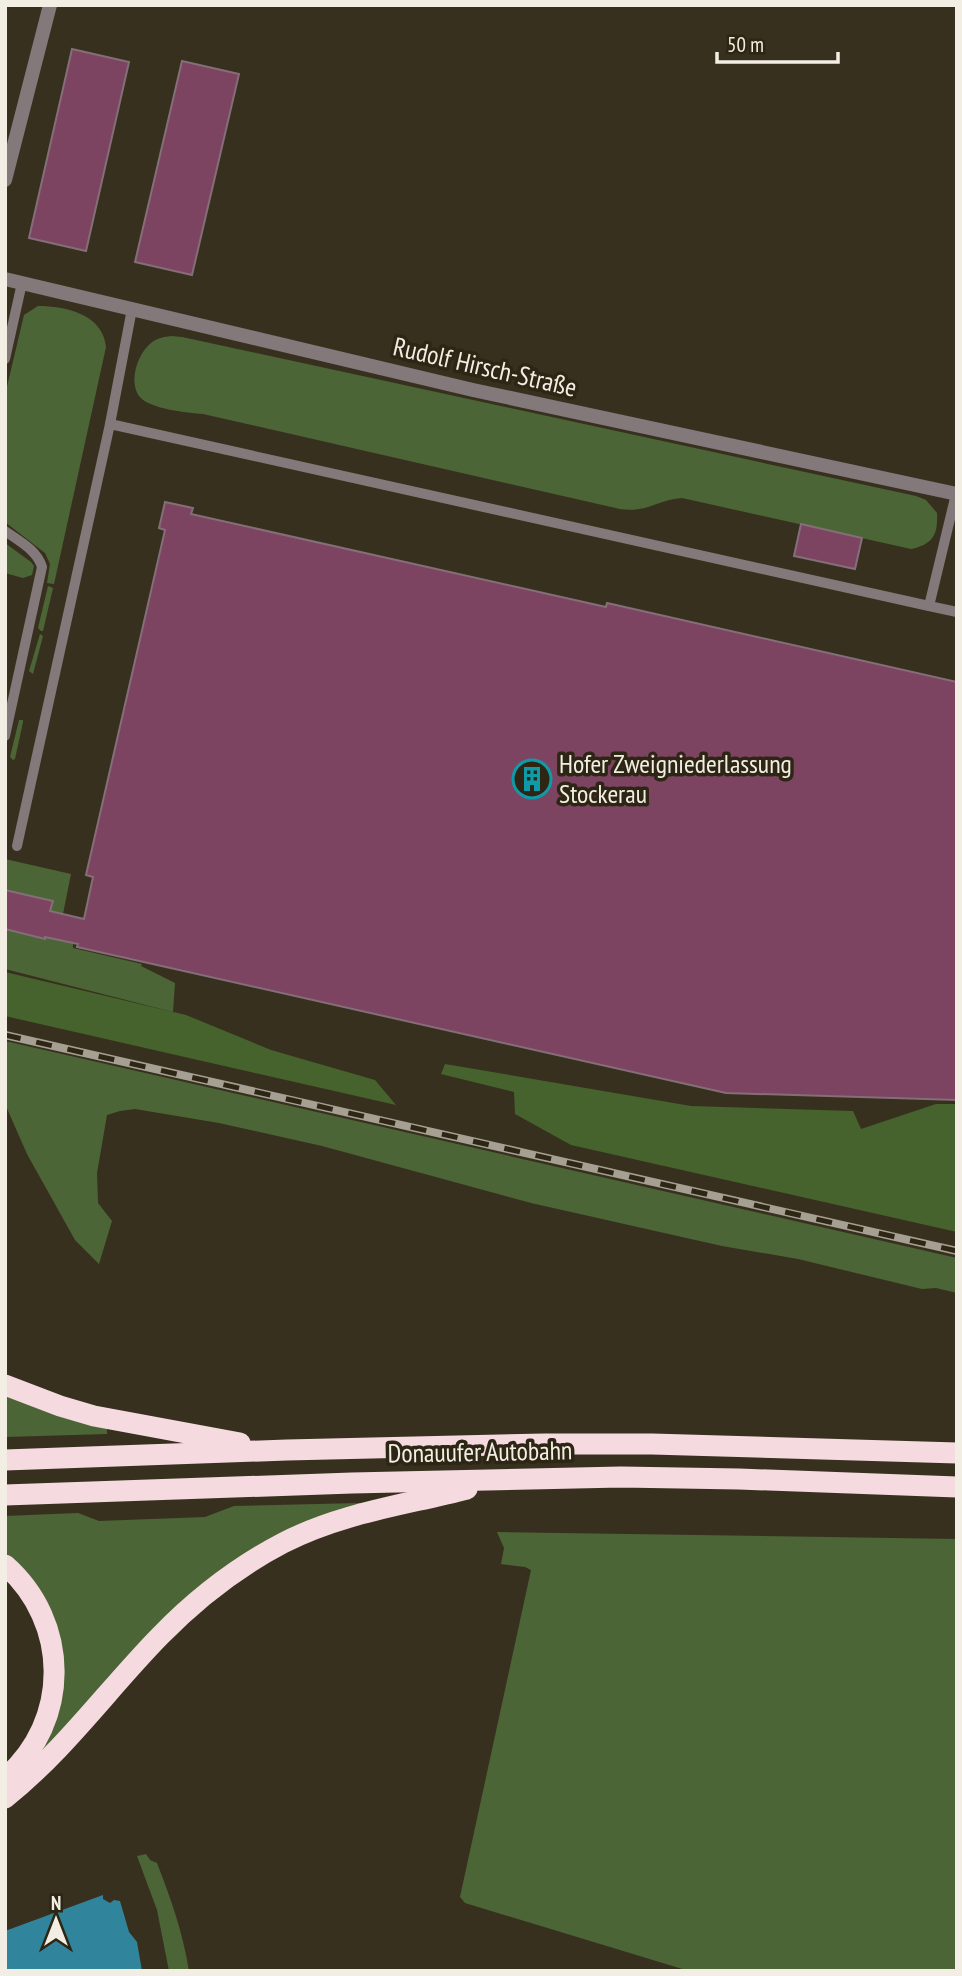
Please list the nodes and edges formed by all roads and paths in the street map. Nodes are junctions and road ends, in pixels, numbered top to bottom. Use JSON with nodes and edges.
{"nodes":[{"id":1,"x":50,"y":5,"type":"edge"},
{"id":2,"x":5,"y":180,"type":"edge"},
{"id":3,"x":5,"y":279,"type":"edge"},
{"id":4,"x":22,"y":283,"type":"junction"},
{"id":5,"x":132,"y":309,"type":"junction"},
{"id":6,"x":5,"y":359,"type":"edge"},
{"id":7,"x":110,"y":424,"type":"junction"},
{"id":8,"x":956,"y":494,"type":"edge"},
{"id":9,"x":5,"y":531,"type":"edge"},
{"id":10,"x":929,"y":606,"type":"junction"},
{"id":11,"x":957,"y":612,"type":"edge"},
{"id":12,"x":5,"y":736,"type":"edge"},
{"id":13,"x":17,"y":846,"type":"dead end"},
{"id":14,"x":5,"y":1385,"type":"edge"},
{"id":15,"x":287,"y":1450,"type":"junction"},
{"id":16,"x":957,"y":1452,"type":"edge"},
{"id":17,"x":5,"y":1460,"type":"edge"},
{"id":18,"x":501,"y":1479,"type":"junction"},
{"id":19,"x":957,"y":1487,"type":"edge"},
{"id":20,"x":5,"y":1495,"type":"edge"},
{"id":21,"x":5,"y":1565,"type":"edge"},
{"id":22,"x":5,"y":1778,"type":"edge"},
{"id":23,"x":5,"y":1798,"type":"edge"}],
"edges":[{"from":1,"to":2,"type":"street"},
{"from":3,"to":4,"type":"street","name":"Rudolf Hirsch-Straße"},
{"from":4,"to":5,"type":"street","name":"Rudolf Hirsch-Straße"},
{"from":4,"to":6,"type":"lane"},
{"from":5,"to":7,"type":"lane"},
{"from":5,"to":8,"type":"street","name":"Rudolf Hirsch-Straße"},
{"from":7,"to":10,"type":"lane"},
{"from":7,"to":13,"type":"lane"},
{"from":8,"to":10,"type":"lane"},
{"from":9,"to":12,"type":"lane"},
{"from":10,"to":11,"type":"lane"},
{"from":14,"to":15,"type":"highway"},
{"from":15,"to":16,"type":"highway","name":"Donauufer Autobahn"},
{"from":15,"to":17,"type":"highway","name":"Donauufer Autobahn"},
{"from":18,"to":19,"type":"highway","name":"Donauufer Autobahn"},
{"from":18,"to":20,"type":"highway","name":"Donauufer Autobahn"},
{"from":18,"to":23,"type":"highway"},
{"from":21,"to":22,"type":"highway"}]}
